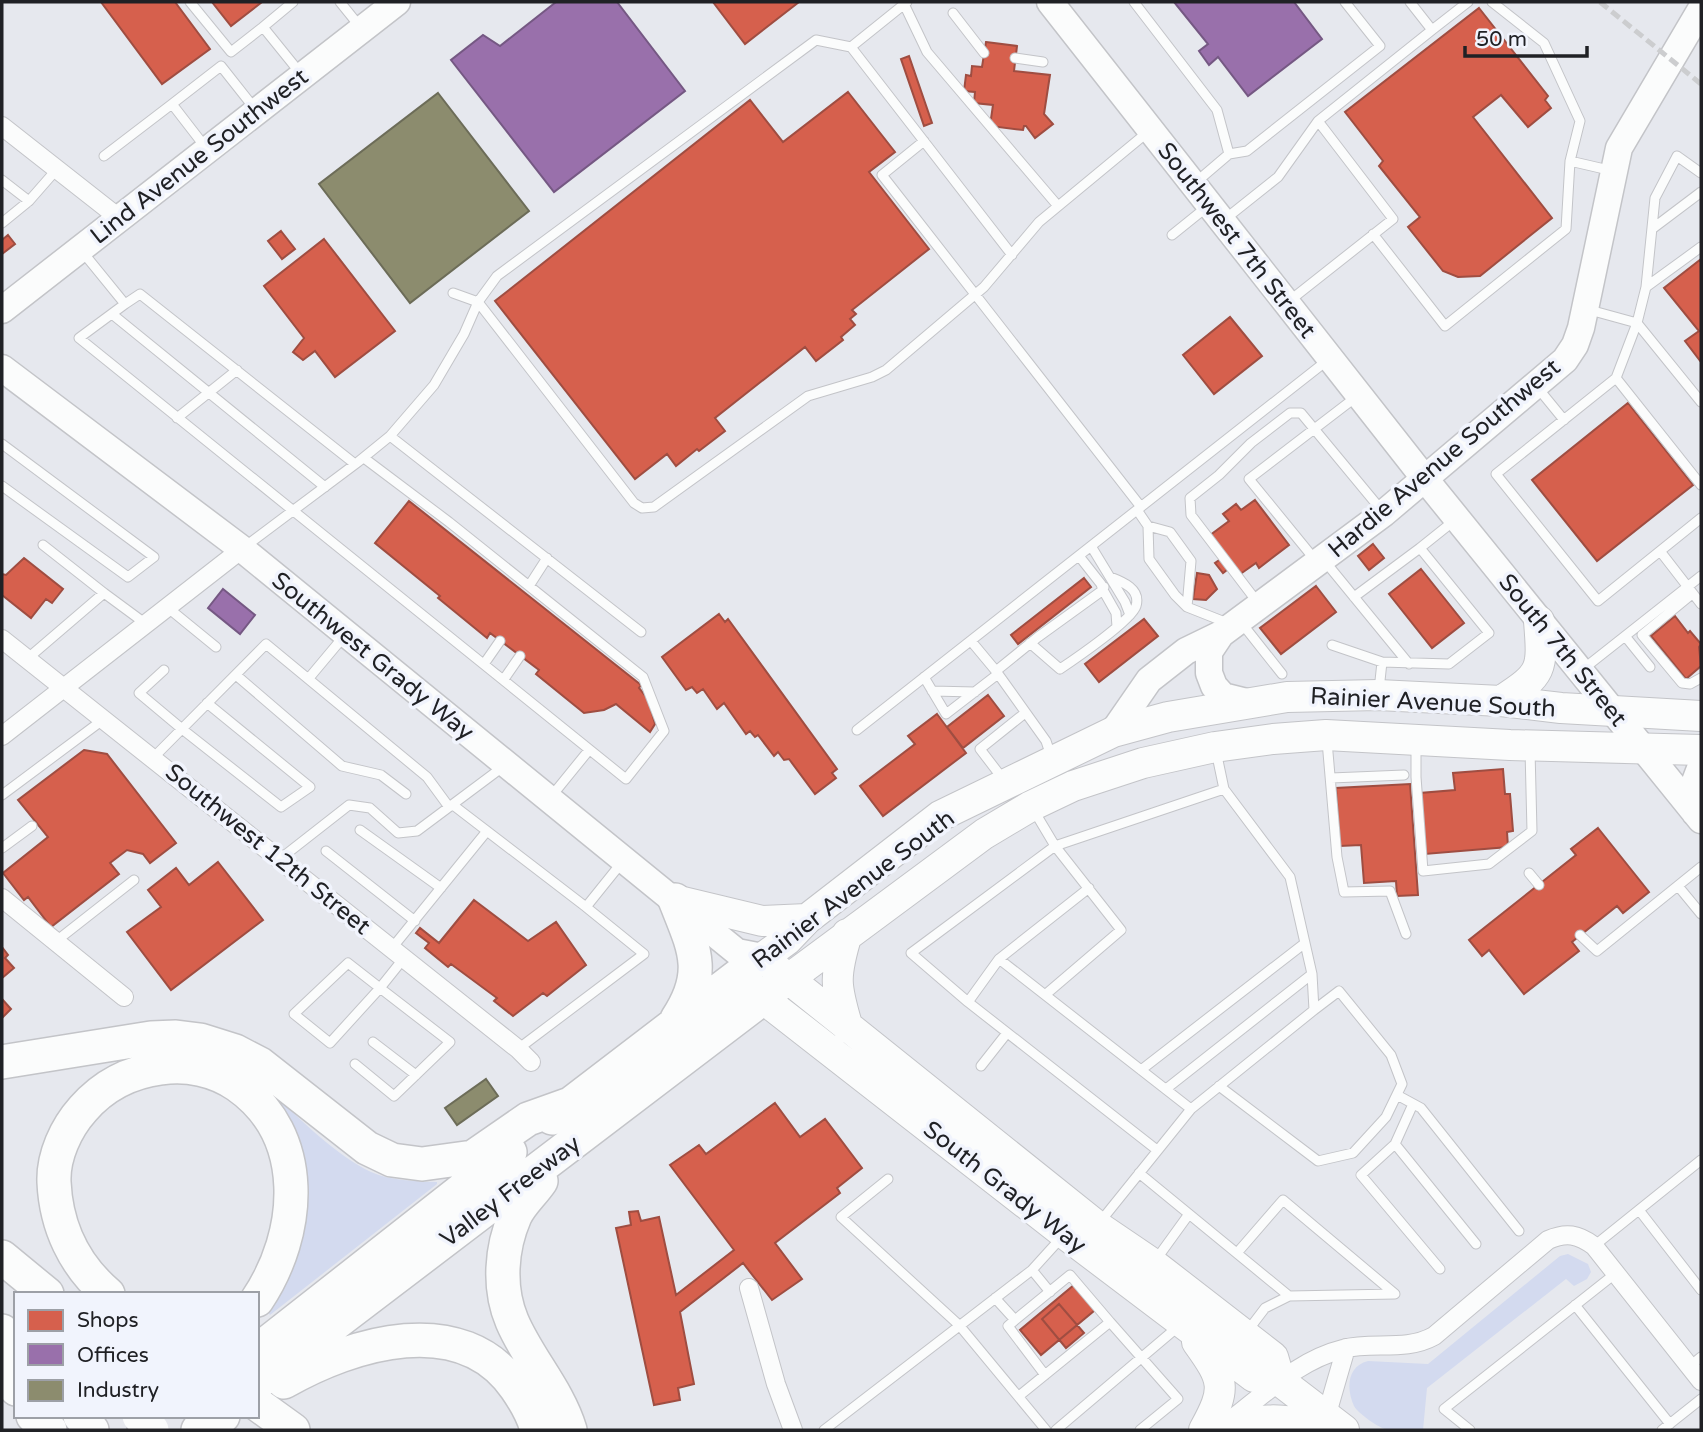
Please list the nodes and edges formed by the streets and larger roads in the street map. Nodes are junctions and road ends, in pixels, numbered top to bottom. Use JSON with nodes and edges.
{"nodes":[{"id":1,"x":397,"y":2,"type":"edge"},
{"id":2,"x":1050,"y":2,"type":"edge"},
{"id":3,"x":1701,"y":9,"type":"edge"},
{"id":4,"x":2,"y":126,"type":"edge"},
{"id":5,"x":119,"y":218,"type":"junction"},
{"id":6,"x":2,"y":310,"type":"edge"},
{"id":7,"x":4,"y":372,"type":"edge"},
{"id":8,"x":1425,"y":479,"type":"junction"},
{"id":9,"x":242,"y":549,"type":"junction"},
{"id":10,"x":1238,"y":621,"type":"junction"},
{"id":11,"x":1539,"y":621,"type":"junction"},
{"id":12,"x":2,"y":639,"type":"edge"},
{"id":13,"x":65,"y":687,"type":"junction"},
{"id":14,"x":1501,"y":701,"type":"junction"},
{"id":15,"x":1247,"y":702,"type":"junction"},
{"id":16,"x":1614,"y":712,"type":"junction"},
{"id":17,"x":1701,"y":716,"type":"edge"},
{"id":18,"x":1113,"y":732,"type":"junction"},
{"id":19,"x":2,"y":736,"type":"edge"},
{"id":20,"x":1643,"y":748,"type":"junction"},
{"id":21,"x":1701,"y":750,"type":"edge"},
{"id":22,"x":1701,"y":766,"type":"edge"},
{"id":23,"x":1698,"y":817,"type":"edge"},
{"id":24,"x":2,"y":898,"type":"edge"},
{"id":25,"x":675,"y":900,"type":"junction"},
{"id":26,"x":807,"y":919,"type":"junction"},
{"id":27,"x":847,"y":934,"type":"junction"},
{"id":28,"x":758,"y":972,"type":"junction"},
{"id":29,"x":124,"y":997,"type":"dead end"},
{"id":30,"x":674,"y":1024,"type":"junction"},
{"id":31,"x":848,"y":1028,"type":"junction"},
{"id":32,"x":2,"y":1062,"type":"edge"},
{"id":33,"x":531,"y":1062,"type":"dead end"},
{"id":34,"x":570,"y":1104,"type":"junction"},
{"id":35,"x":560,"y":1153,"type":"junction"},
{"id":36,"x":2,"y":1257,"type":"edge"},
{"id":37,"x":2,"y":1265,"type":"edge"},
{"id":38,"x":749,"y":1288,"type":"dead end"},
{"id":39,"x":26,"y":1292,"type":"edge"},
{"id":40,"x":45,"y":1292,"type":"edge"},
{"id":41,"x":106,"y":1292,"type":"edge"},
{"id":42,"x":259,"y":1296,"type":"edge"},
{"id":43,"x":1182,"y":1322,"type":"junction"},
{"id":44,"x":2,"y":1331,"type":"edge"},
{"id":45,"x":14,"y":1344,"type":"edge"},
{"id":46,"x":1346,"y":1348,"type":"junction"},
{"id":47,"x":259,"y":1349,"type":"edge"},
{"id":48,"x":1697,"y":1368,"type":"edge"},
{"id":49,"x":2,"y":1373,"type":"edge"},
{"id":50,"x":259,"y":1381,"type":"edge"},
{"id":51,"x":1280,"y":1381,"type":"junction"},
{"id":52,"x":14,"y":1388,"type":"edge"},
{"id":53,"x":259,"y":1396,"type":"edge"},
{"id":54,"x":259,"y":1405,"type":"edge"},
{"id":55,"x":35,"y":1418,"type":"edge"},
{"id":56,"x":163,"y":1418,"type":"edge"},
{"id":57,"x":178,"y":1418,"type":"edge"},
{"id":58,"x":210,"y":1418,"type":"edge"},
{"id":59,"x":219,"y":1418,"type":"edge"},
{"id":60,"x":1335,"y":1426,"type":"edge"},
{"id":61,"x":50,"y":1430,"type":"edge"},
{"id":62,"x":144,"y":1430,"type":"edge"},
{"id":63,"x":195,"y":1430,"type":"edge"},
{"id":64,"x":293,"y":1430,"type":"edge"},
{"id":65,"x":537,"y":1430,"type":"edge"},
{"id":66,"x":570,"y":1430,"type":"edge"},
{"id":67,"x":793,"y":1430,"type":"edge"},
{"id":68,"x":1204,"y":1430,"type":"edge"},
{"id":69,"x":1216,"y":1430,"type":"edge"},
{"id":70,"x":1228,"y":1430,"type":"edge"}],
"edges":[{"from":1,"to":5,"type":"street","name":"Lind Avenue Southwest"},
{"from":2,"to":8,"type":"street","name":"Southwest 7th Street"},
{"from":3,"to":8,"type":"street","name":"Hardie Avenue Southwest"},
{"from":4,"to":5,"type":"street"},
{"from":5,"to":6,"type":"street","name":"Lind Avenue Southwest"},
{"from":7,"to":9,"type":"street","name":"Southwest Grady Way"},
{"from":8,"to":10,"type":"street","name":"Hardie Avenue Southwest"},
{"from":8,"to":11,"type":"street","name":"South 7th Street"},
{"from":9,"to":13,"type":"street"},
{"from":9,"to":25,"type":"street","name":"Southwest Grady Way"},
{"from":10,"to":15,"type":"street"},
{"from":10,"to":18,"type":"street","name":"Hardie Avenue Southwest"},
{"from":11,"to":14,"type":"main road"},
{"from":11,"to":16,"type":"street","name":"South 7th Street"},
{"from":12,"to":13,"type":"street","name":"Southwest 12th Street"},
{"from":13,"to":19,"type":"street"},
{"from":13,"to":33,"type":"street","name":"Southwest 12th Street"},
{"from":14,"to":15,"type":"main road","name":"Rainier Avenue South"},
{"from":14,"to":16,"type":"main road","name":"Rainier Avenue South"},
{"from":15,"to":18,"type":"main road","name":"Rainier Avenue South"},
{"from":16,"to":17,"type":"main road","name":"Rainier Avenue South"},
{"from":16,"to":20,"type":"street","name":"South 7th Street"},
{"from":18,"to":26,"type":"main road","name":"Rainier Avenue South"},
{"from":20,"to":21,"type":"main road","name":"Rainier Avenue South"},
{"from":20,"to":23,"type":"street","name":"South 7th Street"},
{"from":20,"to":27,"type":"main road","name":"Rainier Avenue South"},
{"from":22,"to":23,"type":"street"},
{"from":24,"to":29,"type":"street"},
{"from":25,"to":26,"type":"main road"},
{"from":25,"to":28,"type":"street","name":"Southwest Grady Way"},
{"from":25,"to":30,"type":"highway"},
{"from":26,"to":28,"type":"main road","name":"Rainier Avenue South"},
{"from":27,"to":28,"type":"main road","name":"Rainier Avenue South"},
{"from":27,"to":31,"type":"main road"},
{"from":28,"to":30,"type":"highway","name":"Valley Freeway"},
{"from":28,"to":31,"type":"main road","name":"South Grady Way"},
{"from":28,"to":35,"type":"highway","name":"Valley Freeway"},
{"from":28,"to":43,"type":"main road","name":"South Grady Way"},
{"from":30,"to":34,"type":"highway","name":"Valley Freeway"},
{"from":31,"to":51,"type":"main road","name":"South Grady Way"},
{"from":32,"to":34,"type":"highway"},
{"from":34,"to":47,"type":"highway","name":"Valley Freeway"},
{"from":35,"to":50,"type":"highway","name":"Valley Freeway"},
{"from":35,"to":66,"type":"highway"},
{"from":36,"to":40,"type":"highway"},
{"from":37,"to":39,"type":"highway"},
{"from":38,"to":67,"type":"street"},
{"from":41,"to":42,"type":"highway"},
{"from":43,"to":51,"type":"main road","name":"South Grady Way"},
{"from":43,"to":68,"type":"main road"},
{"from":44,"to":45,"type":"highway"},
{"from":46,"to":48,"type":"street"},
{"from":46,"to":51,"type":"street"},
{"from":46,"to":60,"type":"street"},
{"from":49,"to":52,"type":"highway"},
{"from":51,"to":60,"type":"main road","name":"South Grady Way"},
{"from":51,"to":69,"type":"street"},
{"from":53,"to":65,"type":"highway"},
{"from":54,"to":64,"type":"highway"},
{"from":55,"to":61,"type":"highway"},
{"from":56,"to":62,"type":"highway"},
{"from":57,"to":63,"type":"highway"},
{"from":58,"to":63,"type":"highway"},
{"from":59,"to":63,"type":"highway"},
{"from":60,"to":70,"type":"main road"}]}
